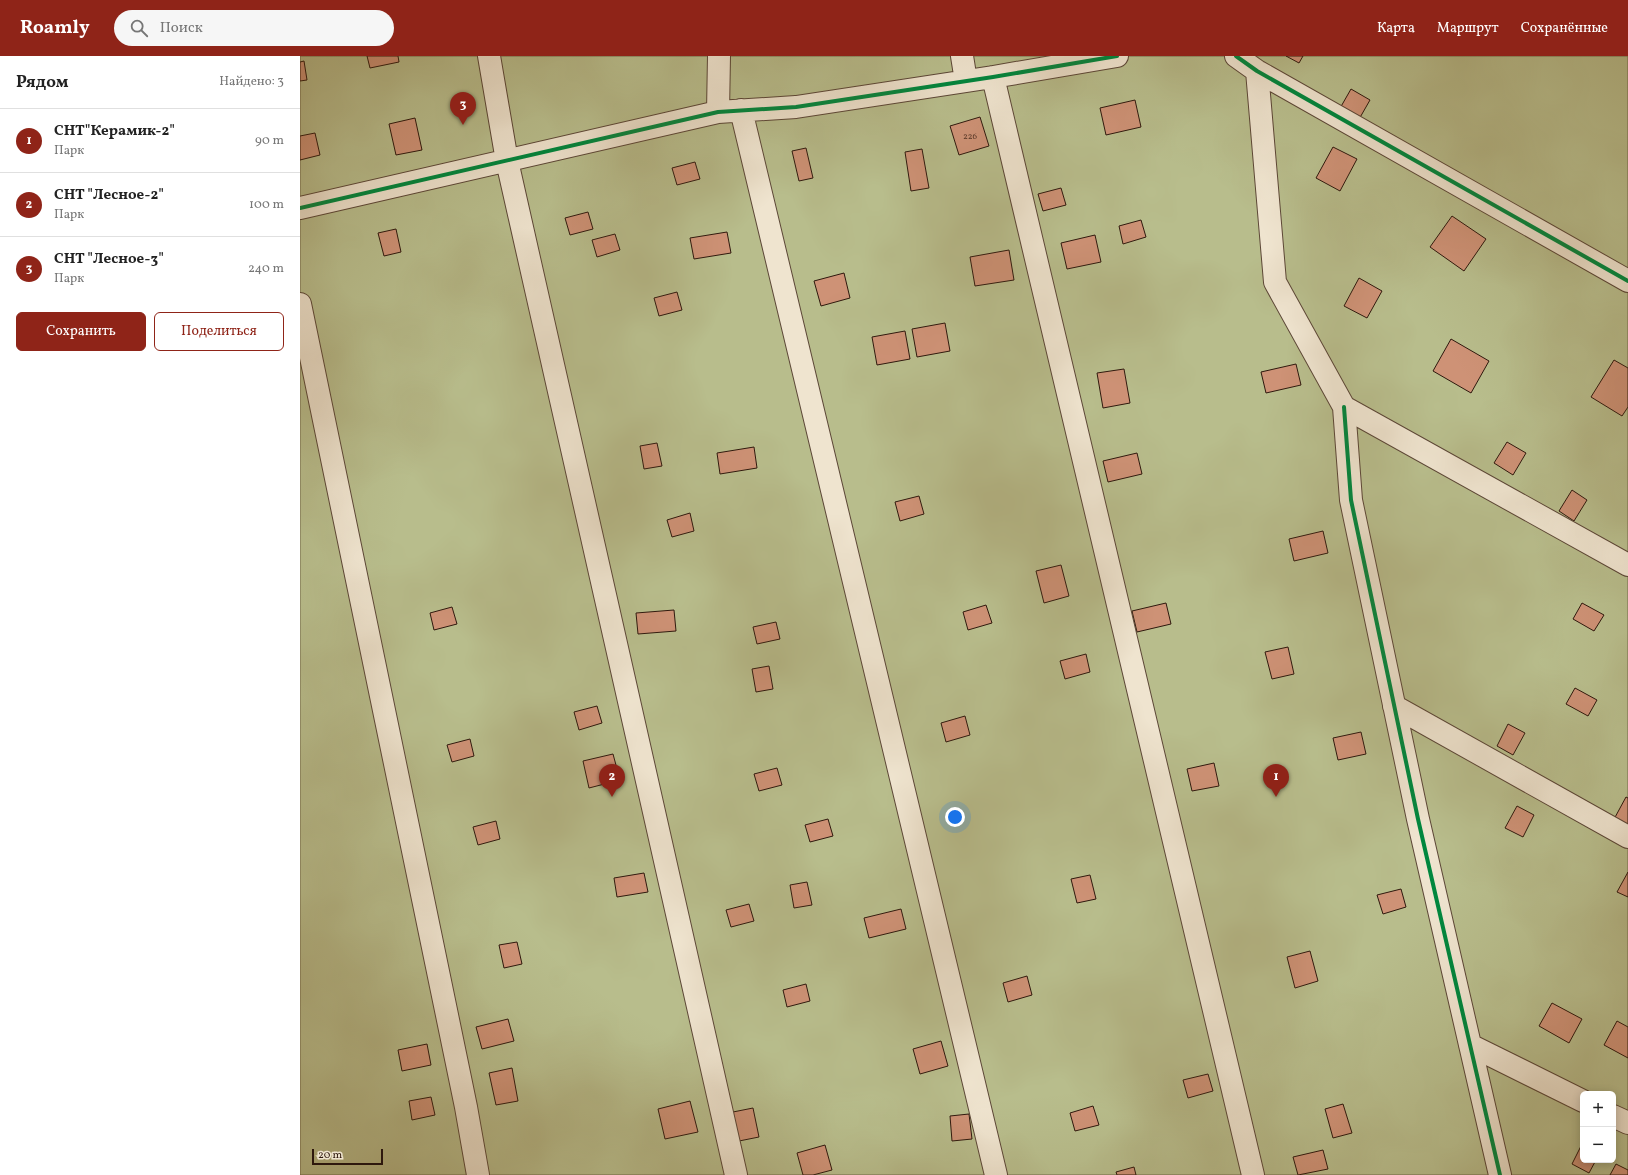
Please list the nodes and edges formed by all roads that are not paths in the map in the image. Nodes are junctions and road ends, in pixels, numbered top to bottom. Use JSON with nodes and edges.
{"nodes":[{"id":1,"x":489,"y":56,"type":"edge"},
{"id":2,"x":720,"y":56,"type":"edge"},
{"id":3,"x":962,"y":56,"type":"edge"},
{"id":4,"x":1117,"y":56,"type":"edge"},
{"id":5,"x":1236,"y":56,"type":"edge"},
{"id":6,"x":1257,"y":71,"type":"junction"},
{"id":7,"x":993,"y":77,"type":"junction"},
{"id":8,"x":966,"y":81,"type":"junction"},
{"id":9,"x":741,"y":110,"type":"junction"},
{"id":10,"x":718,"y":112,"type":"junction"},
{"id":11,"x":507,"y":162,"type":"junction"},
{"id":12,"x":300,"y":208,"type":"edge"},
{"id":13,"x":1628,"y":281,"type":"edge"},
{"id":14,"x":300,"y":304,"type":"edge"},
{"id":15,"x":1344,"y":408,"type":"junction"},
{"id":16,"x":1628,"y":565,"type":"edge"},
{"id":17,"x":1394,"y":706,"type":"junction"},
{"id":18,"x":1628,"y":837,"type":"edge"},
{"id":19,"x":1470,"y":1045,"type":"junction"},
{"id":20,"x":1580,"y":1100,"type":"edge"},
{"id":21,"x":1616,"y":1117,"type":"edge"},
{"id":22,"x":1628,"y":1123,"type":"edge"},
{"id":23,"x":478,"y":1175,"type":"edge"},
{"id":24,"x":736,"y":1175,"type":"edge"},
{"id":25,"x":996,"y":1175,"type":"edge"},
{"id":26,"x":1252,"y":1175,"type":"edge"},
{"id":27,"x":1500,"y":1175,"type":"edge"}],
"edges":[{"from":1,"to":11,"type":"street"},
{"from":2,"to":10,"type":"street"},
{"from":3,"to":8,"type":"street"},
{"from":4,"to":7,"type":"street"},
{"from":5,"to":6,"type":"street"},
{"from":6,"to":13,"type":"street"},
{"from":6,"to":15,"type":"street"},
{"from":7,"to":8,"type":"street"},
{"from":7,"to":26,"type":"street"},
{"from":8,"to":9,"type":"street"},
{"from":9,"to":10,"type":"street"},
{"from":9,"to":25,"type":"street"},
{"from":10,"to":11,"type":"street"},
{"from":11,"to":12,"type":"street"},
{"from":11,"to":24,"type":"street"},
{"from":14,"to":23,"type":"street"},
{"from":15,"to":16,"type":"street"},
{"from":15,"to":17,"type":"street"},
{"from":17,"to":18,"type":"street"},
{"from":17,"to":19,"type":"street"},
{"from":19,"to":20,"type":"street"},
{"from":19,"to":27,"type":"street"},
{"from":21,"to":22,"type":"street"}]}
